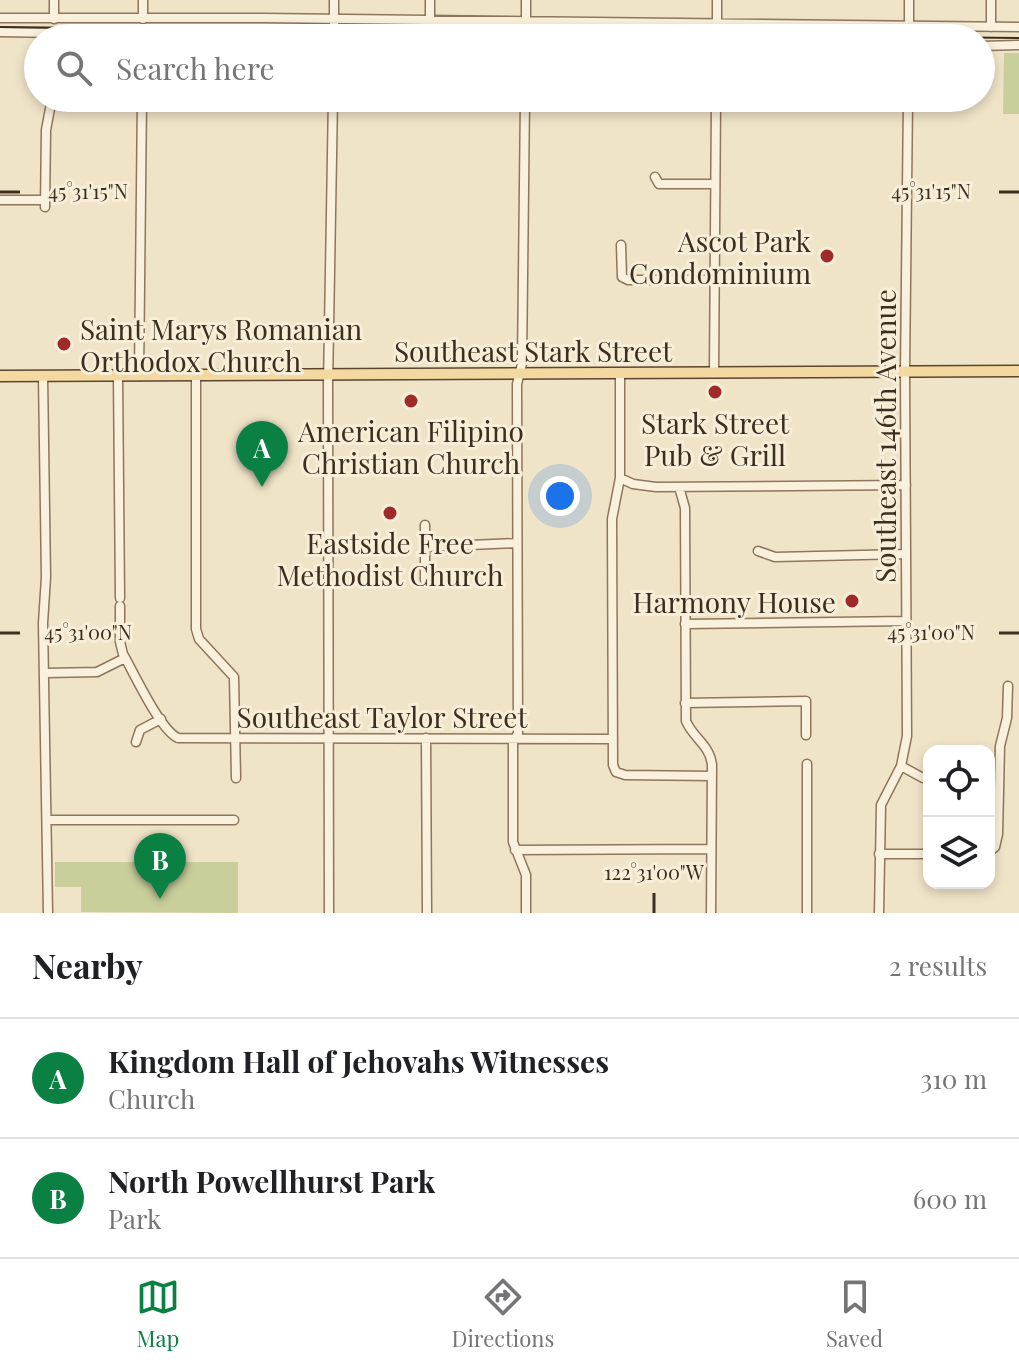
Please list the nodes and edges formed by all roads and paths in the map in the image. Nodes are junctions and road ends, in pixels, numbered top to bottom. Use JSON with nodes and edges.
{"nodes":[{"id":1,"x":54,"y":0,"type":"edge"},
{"id":2,"x":143,"y":0,"type":"edge"},
{"id":3,"x":334,"y":0,"type":"edge"},
{"id":4,"x":430,"y":0,"type":"edge"},
{"id":5,"x":526,"y":0,"type":"edge"},
{"id":6,"x":717,"y":0,"type":"edge"},
{"id":7,"x":909,"y":0,"type":"edge"},
{"id":8,"x":991,"y":0,"type":"edge"},
{"id":9,"x":0,"y":18,"type":"edge"},
{"id":10,"x":54,"y":19,"type":"junction"},
{"id":11,"x":143,"y":19,"type":"junction"},
{"id":12,"x":430,"y":20,"type":"junction"},
{"id":13,"x":526,"y":23,"type":"junction"},
{"id":14,"x":223,"y":24,"type":"edge"},
{"id":15,"x":335,"y":24,"type":"edge"},
{"id":16,"x":395,"y":24,"type":"edge"},
{"id":17,"x":622,"y":24,"type":"edge"},
{"id":18,"x":717,"y":24,"type":"edge"},
{"id":19,"x":909,"y":24,"type":"edge"},
{"id":20,"x":991,"y":24,"type":"edge"},
{"id":21,"x":995,"y":27,"type":"edge"},
{"id":22,"x":1019,"y":27,"type":"edge"},
{"id":23,"x":0,"y":32,"type":"edge"},
{"id":24,"x":24,"y":33,"type":"edge"},
{"id":25,"x":1019,"y":45,"type":"edge"},
{"id":26,"x":995,"y":46,"type":"edge"},
{"id":27,"x":49,"y":112,"type":"edge"},
{"id":28,"x":142,"y":112,"type":"edge"},
{"id":29,"x":333,"y":112,"type":"edge"},
{"id":30,"x":525,"y":112,"type":"edge"},
{"id":31,"x":716,"y":112,"type":"edge"},
{"id":32,"x":908,"y":112,"type":"edge"},
{"id":33,"x":655,"y":177,"type":"dead end"},
{"id":34,"x":715,"y":184,"type":"junction"},
{"id":35,"x":0,"y":200,"type":"edge"},
{"id":36,"x":621,"y":245,"type":"dead end"},
{"id":37,"x":714,"y":280,"type":"junction"},
{"id":38,"x":1019,"y":371,"type":"edge"},
{"id":39,"x":905,"y":372,"type":"junction"},
{"id":40,"x":714,"y":373,"type":"junction"},
{"id":41,"x":520,"y":374,"type":"junction"},
{"id":42,"x":620,"y":374,"type":"junction"},
{"id":43,"x":329,"y":375,"type":"junction"},
{"id":44,"x":0,"y":376,"type":"edge"},
{"id":45,"x":43,"y":376,"type":"junction"},
{"id":46,"x":118,"y":376,"type":"junction"},
{"id":47,"x":139,"y":376,"type":"junction"},
{"id":48,"x":196,"y":376,"type":"junction"},
{"id":49,"x":620,"y":478,"type":"junction"},
{"id":50,"x":906,"y":485,"type":"junction"},
{"id":51,"x":679,"y":487,"type":"junction"},
{"id":52,"x":425,"y":525,"type":"dead end"},
{"id":53,"x":517,"y":543,"type":"junction"},
{"id":54,"x":425,"y":547,"type":"junction"},
{"id":55,"x":758,"y":551,"type":"dead end"},
{"id":56,"x":905,"y":554,"type":"junction"},
{"id":57,"x":425,"y":580,"type":"dead end"},
{"id":58,"x":906,"y":621,"type":"junction"},
{"id":59,"x":685,"y":624,"type":"junction"},
{"id":60,"x":125,"y":658,"type":"junction"},
{"id":61,"x":46,"y":673,"type":"junction"},
{"id":62,"x":1008,"y":686,"type":"dead end"},
{"id":63,"x":685,"y":703,"type":"junction"},
{"id":64,"x":161,"y":719,"type":"junction"},
{"id":65,"x":806,"y":735,"type":"dead end"},
{"id":66,"x":234,"y":738,"type":"junction"},
{"id":67,"x":328,"y":738,"type":"junction"},
{"id":68,"x":426,"y":738,"type":"junction"},
{"id":69,"x":516,"y":738,"type":"junction"},
{"id":70,"x":612,"y":739,"type":"junction"},
{"id":71,"x":136,"y":742,"type":"dead end"},
{"id":72,"x":807,"y":764,"type":"dead end"},
{"id":73,"x":901,"y":766,"type":"junction"},
{"id":74,"x":712,"y":776,"type":"junction"},
{"id":75,"x":236,"y":778,"type":"dead end"},
{"id":76,"x":923,"y":778,"type":"dead end"},
{"id":77,"x":47,"y":820,"type":"junction"},
{"id":78,"x":234,"y":820,"type":"dead end"},
{"id":79,"x":995,"y":842,"type":"edge"},
{"id":80,"x":710,"y":849,"type":"junction"},
{"id":81,"x":515,"y":850,"type":"junction"},
{"id":82,"x":879,"y":854,"type":"junction"},
{"id":83,"x":923,"y":854,"type":"edge"},
{"id":84,"x":48,"y":913,"type":"edge"},
{"id":85,"x":329,"y":913,"type":"edge"},
{"id":86,"x":427,"y":913,"type":"edge"},
{"id":87,"x":526,"y":913,"type":"edge"},
{"id":88,"x":711,"y":913,"type":"edge"},
{"id":89,"x":807,"y":913,"type":"edge"},
{"id":90,"x":879,"y":913,"type":"edge"}],
"edges":[{"from":1,"to":10,"type":"street"},
{"from":2,"to":11,"type":"street"},
{"from":3,"to":15,"type":"street"},
{"from":4,"to":12,"type":"street"},
{"from":5,"to":13,"type":"street"},
{"from":6,"to":18,"type":"street"},
{"from":7,"to":19,"type":"street"},
{"from":8,"to":20,"type":"street"},
{"from":9,"to":10,"type":"street"},
{"from":10,"to":11,"type":"street"},
{"from":11,"to":14,"type":"street"},
{"from":12,"to":13,"type":"street"},
{"from":12,"to":16,"type":"street"},
{"from":13,"to":17,"type":"street"},
{"from":21,"to":22,"type":"street"},
{"from":23,"to":24,"type":"street"},
{"from":25,"to":26,"type":"street"},
{"from":27,"to":35,"type":"street"},
{"from":28,"to":47,"type":"street"},
{"from":29,"to":43,"type":"street"},
{"from":30,"to":41,"type":"street"},
{"from":31,"to":34,"type":"street"},
{"from":32,"to":39,"type":"street","name":"Southeast 146th Avenue"},
{"from":33,"to":34,"type":"street"},
{"from":34,"to":37,"type":"street"},
{"from":36,"to":37,"type":"street"},
{"from":37,"to":40,"type":"street"},
{"from":38,"to":39,"type":"main road","name":"Southeast Stark Street"},
{"from":39,"to":40,"type":"main road","name":"Southeast Stark Street"},
{"from":39,"to":50,"type":"street","name":"Southeast 146th Avenue"},
{"from":40,"to":42,"type":"main road","name":"Southeast Stark Street"},
{"from":41,"to":42,"type":"main road","name":"Southeast Stark Street"},
{"from":41,"to":43,"type":"main road","name":"Southeast Stark Street"},
{"from":41,"to":53,"type":"street"},
{"from":42,"to":49,"type":"street"},
{"from":43,"to":48,"type":"main road","name":"Southeast Stark Street"},
{"from":43,"to":67,"type":"street"},
{"from":44,"to":45,"type":"main road","name":"Southeast Stark Street"},
{"from":45,"to":46,"type":"main road","name":"Southeast Stark Street"},
{"from":45,"to":61,"type":"street"},
{"from":46,"to":47,"type":"main road","name":"Southeast Stark Street"},
{"from":46,"to":60,"type":"street"},
{"from":47,"to":48,"type":"main road","name":"Southeast Stark Street"},
{"from":48,"to":66,"type":"street"},
{"from":49,"to":51,"type":"street"},
{"from":49,"to":70,"type":"street"},
{"from":50,"to":51,"type":"street"},
{"from":50,"to":56,"type":"street","name":"Southeast 146th Avenue"},
{"from":51,"to":59,"type":"street"},
{"from":52,"to":54,"type":"street"},
{"from":53,"to":54,"type":"street"},
{"from":53,"to":69,"type":"street"},
{"from":54,"to":57,"type":"street"},
{"from":55,"to":56,"type":"street"},
{"from":56,"to":58,"type":"street","name":"Southeast 146th Avenue"},
{"from":58,"to":59,"type":"street"},
{"from":58,"to":73,"type":"street","name":"Southeast 146th Avenue"},
{"from":59,"to":63,"type":"street"},
{"from":60,"to":61,"type":"street"},
{"from":60,"to":64,"type":"street"},
{"from":61,"to":77,"type":"street"},
{"from":62,"to":79,"type":"street"},
{"from":63,"to":65,"type":"street"},
{"from":63,"to":74,"type":"street"},
{"from":64,"to":66,"type":"street","name":"Southeast Taylor Street"},
{"from":64,"to":71,"type":"street"},
{"from":66,"to":67,"type":"street","name":"Southeast Taylor Street"},
{"from":66,"to":75,"type":"street"},
{"from":67,"to":68,"type":"street","name":"Southeast Taylor Street"},
{"from":67,"to":85,"type":"street"},
{"from":68,"to":69,"type":"street","name":"Southeast Taylor Street"},
{"from":68,"to":86,"type":"street"},
{"from":69,"to":70,"type":"street","name":"Southeast Taylor Street"},
{"from":69,"to":81,"type":"street"},
{"from":70,"to":74,"type":"street"},
{"from":72,"to":89,"type":"street"},
{"from":73,"to":76,"type":"street"},
{"from":73,"to":82,"type":"street","name":"Southeast 146th Avenue"},
{"from":74,"to":80,"type":"street"},
{"from":77,"to":78,"type":"street"},
{"from":77,"to":84,"type":"street"},
{"from":80,"to":81,"type":"street"},
{"from":80,"to":88,"type":"street"},
{"from":81,"to":87,"type":"street"},
{"from":82,"to":83,"type":"street"},
{"from":82,"to":90,"type":"street","name":"Southeast 146th Avenue"}]}
